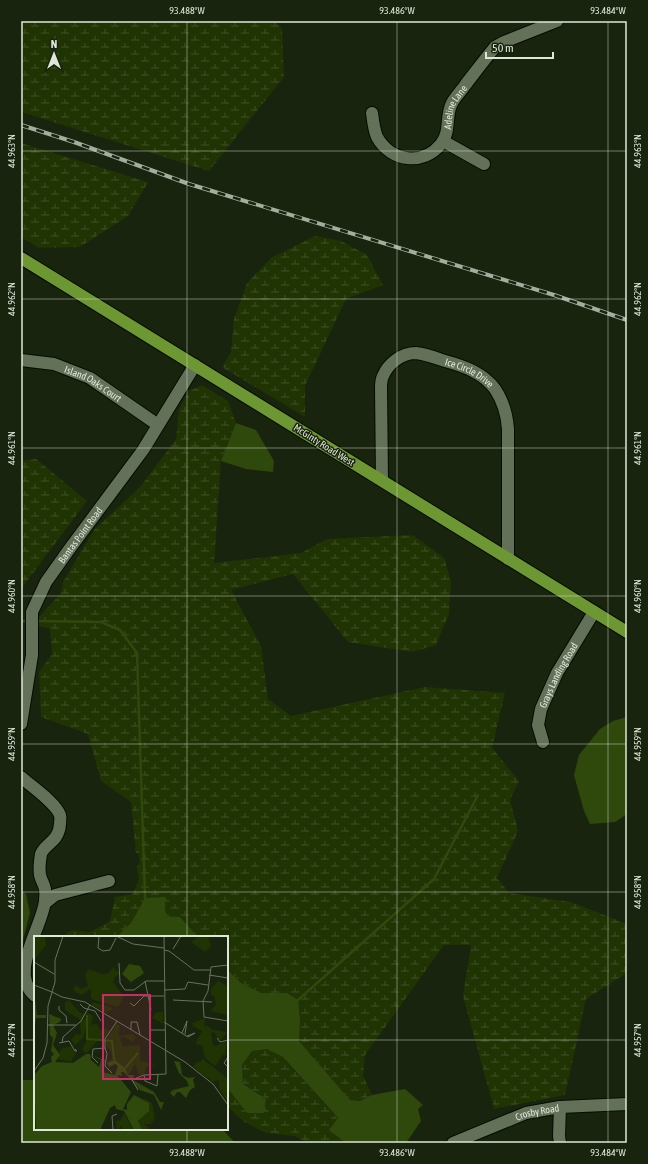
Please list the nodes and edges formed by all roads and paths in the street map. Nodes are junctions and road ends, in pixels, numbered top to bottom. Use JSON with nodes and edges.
{"nodes":[{"id":1,"x":557,"y":21,"type":"edge"},
{"id":2,"x":372,"y":113,"type":"dead end"},
{"id":3,"x":443,"y":141,"type":"junction"},
{"id":4,"x":484,"y":164,"type":"dead end"},
{"id":5,"x":21,"y":258,"type":"edge"},
{"id":6,"x":21,"y":360,"type":"edge"},
{"id":7,"x":195,"y":366,"type":"junction"},
{"id":8,"x":158,"y":425,"type":"junction"},
{"id":9,"x":382,"y":480,"type":"junction"},
{"id":10,"x":508,"y":559,"type":"junction"},
{"id":11,"x":594,"y":612,"type":"junction"},
{"id":12,"x":627,"y":632,"type":"edge"},
{"id":13,"x":21,"y":724,"type":"edge"},
{"id":14,"x":543,"y":742,"type":"dead end"},
{"id":15,"x":21,"y":777,"type":"edge"},
{"id":16,"x":109,"y":881,"type":"dead end"},
{"id":17,"x":45,"y":903,"type":"junction"},
{"id":18,"x":34,"y":995,"type":"edge"},
{"id":19,"x":627,"y":1104,"type":"edge"},
{"id":20,"x":560,"y":1107,"type":"junction"},
{"id":21,"x":453,"y":1143,"type":"edge"},
{"id":22,"x":560,"y":1143,"type":"edge"}],
"edges":[{"from":1,"to":3,"type":"street","name":"Adeline Lane"},
{"from":2,"to":3,"type":"street","name":"Adeline Lane"},
{"from":3,"to":4,"type":"street"},
{"from":5,"to":7,"type":"main road","name":"McGinty Road West"},
{"from":6,"to":8,"type":"street","name":"Island Oaks Court"},
{"from":7,"to":8,"type":"street","name":"Bantas Point Road"},
{"from":7,"to":9,"type":"main road","name":"McGinty Road West"},
{"from":8,"to":13,"type":"street","name":"Bantas Point Road"},
{"from":9,"to":10,"type":"main road","name":"McGinty Road West"},
{"from":9,"to":10,"type":"street","name":"Ice Circle Drive"},
{"from":10,"to":11,"type":"main road","name":"McGinty Road West"},
{"from":11,"to":12,"type":"main road","name":"McGinty Road West"},
{"from":11,"to":14,"type":"street","name":"Grays Landing Road"},
{"from":15,"to":17,"type":"street"},
{"from":16,"to":17,"type":"street"},
{"from":17,"to":18,"type":"street"},
{"from":19,"to":20,"type":"street","name":"Crosby Road"},
{"from":20,"to":21,"type":"street","name":"Crosby Road"},
{"from":20,"to":22,"type":"street"}]}
